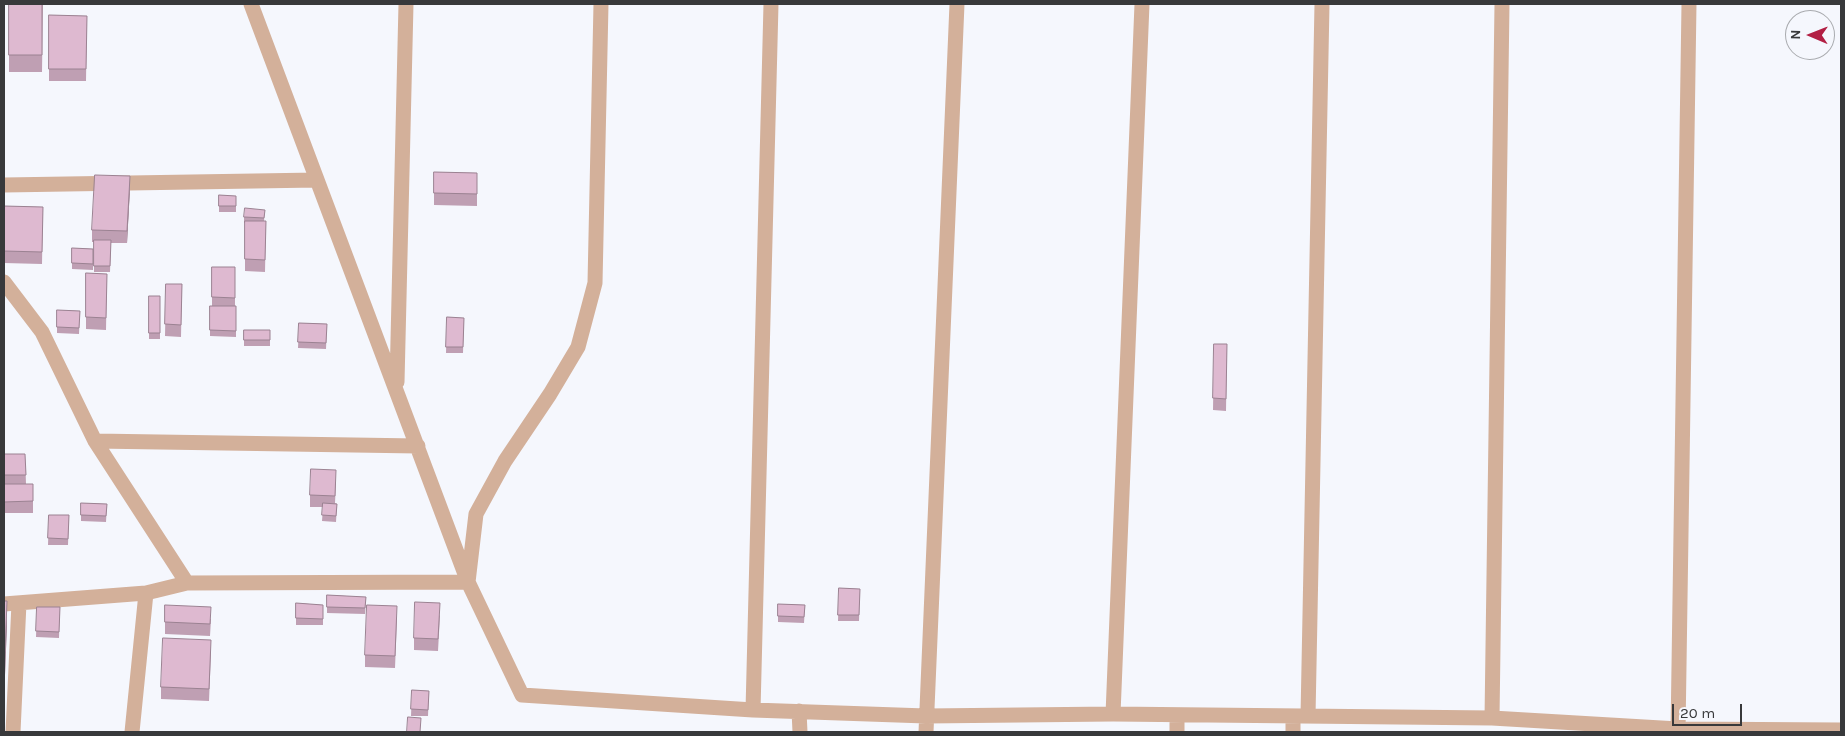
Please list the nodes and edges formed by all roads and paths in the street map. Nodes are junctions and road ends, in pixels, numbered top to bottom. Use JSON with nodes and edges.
{"nodes":[{"id":1,"x":251,"y":4,"type":"edge"},
{"id":2,"x":406,"y":4,"type":"edge"},
{"id":3,"x":601,"y":4,"type":"edge"},
{"id":4,"x":771,"y":4,"type":"edge"},
{"id":5,"x":957,"y":4,"type":"edge"},
{"id":6,"x":1142,"y":4,"type":"edge"},
{"id":7,"x":1322,"y":4,"type":"edge"},
{"id":8,"x":1502,"y":4,"type":"edge"},
{"id":9,"x":1689,"y":4,"type":"edge"},
{"id":10,"x":317,"y":180,"type":"junction"},
{"id":11,"x":4,"y":185,"type":"edge"},
{"id":12,"x":4,"y":282,"type":"edge"},
{"id":13,"x":397,"y":390,"type":"junction"},
{"id":14,"x":95,"y":441,"type":"junction"},
{"id":15,"x":418,"y":446,"type":"junction"},
{"id":16,"x":468,"y":582,"type":"junction"},
{"id":17,"x":187,"y":583,"type":"junction"},
{"id":18,"x":146,"y":593,"type":"junction"},
{"id":19,"x":19,"y":603,"type":"junction"},
{"id":20,"x":4,"y":604,"type":"edge"},
{"id":21,"x":753,"y":710,"type":"junction"},
{"id":22,"x":799,"y":711,"type":"junction"},
{"id":23,"x":1113,"y":714,"type":"junction"},
{"id":24,"x":1177,"y":715,"type":"junction"},
{"id":25,"x":926,"y":716,"type":"junction"},
{"id":26,"x":1301,"y":717,"type":"junction"},
{"id":27,"x":1492,"y":718,"type":"junction"},
{"id":28,"x":1556,"y":727,"type":"edge"},
{"id":29,"x":1678,"y":730,"type":"edge"},
{"id":30,"x":1841,"y":730,"type":"edge"},
{"id":31,"x":13,"y":732,"type":"edge"},
{"id":32,"x":132,"y":732,"type":"edge"},
{"id":33,"x":800,"y":732,"type":"edge"},
{"id":34,"x":926,"y":732,"type":"edge"},
{"id":35,"x":1176,"y":732,"type":"edge"},
{"id":36,"x":1293,"y":732,"type":"edge"}],
"edges":[{"from":1,"to":10,"type":"street"},
{"from":2,"to":13,"type":"street"},
{"from":3,"to":16,"type":"street"},
{"from":4,"to":21,"type":"street"},
{"from":5,"to":25,"type":"street"},
{"from":6,"to":23,"type":"street"},
{"from":7,"to":26,"type":"street"},
{"from":8,"to":27,"type":"street"},
{"from":9,"to":29,"type":"street"},
{"from":10,"to":11,"type":"street"},
{"from":10,"to":13,"type":"street"},
{"from":12,"to":14,"type":"street"},
{"from":13,"to":15,"type":"street"},
{"from":14,"to":15,"type":"street"},
{"from":14,"to":17,"type":"street"},
{"from":15,"to":16,"type":"street"},
{"from":16,"to":17,"type":"street"},
{"from":16,"to":21,"type":"street"},
{"from":17,"to":18,"type":"street"},
{"from":18,"to":19,"type":"street"},
{"from":18,"to":32,"type":"street"},
{"from":19,"to":20,"type":"street"},
{"from":19,"to":31,"type":"street"},
{"from":21,"to":22,"type":"street"},
{"from":22,"to":25,"type":"street"},
{"from":22,"to":33,"type":"street"},
{"from":23,"to":24,"type":"street"},
{"from":23,"to":25,"type":"street"},
{"from":24,"to":26,"type":"street"},
{"from":24,"to":35,"type":"street"},
{"from":25,"to":34,"type":"street"},
{"from":26,"to":27,"type":"street"},
{"from":26,"to":36,"type":"street"},
{"from":27,"to":28,"type":"street"},
{"from":28,"to":29,"type":"street"},
{"from":29,"to":30,"type":"street"}]}
